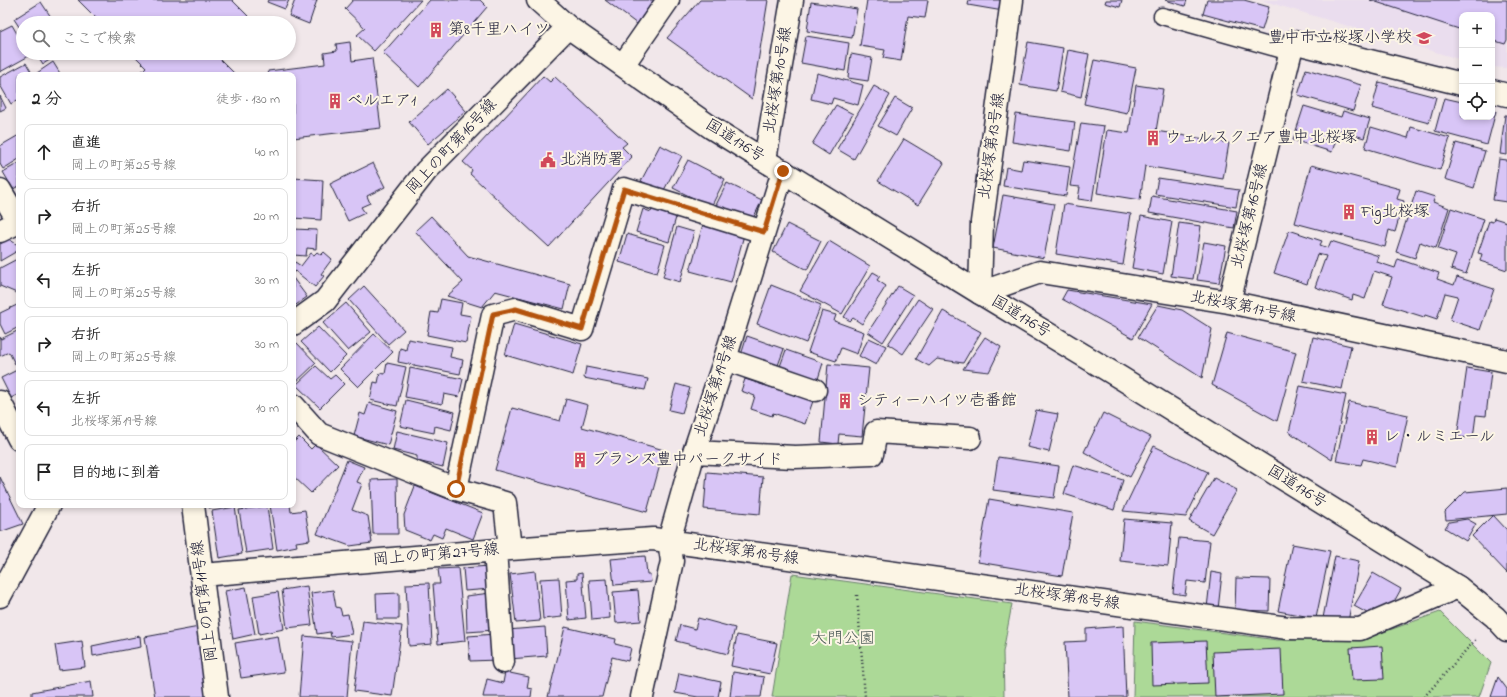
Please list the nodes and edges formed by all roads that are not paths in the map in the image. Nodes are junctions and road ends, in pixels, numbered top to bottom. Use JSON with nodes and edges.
{"nodes":[{"id":1,"x":538,"y":0,"type":"edge"},
{"id":2,"x":668,"y":0,"type":"edge"},
{"id":3,"x":792,"y":0,"type":"edge"},
{"id":4,"x":1012,"y":0,"type":"edge"},
{"id":5,"x":1162,"y":16,"type":"dead end"},
{"id":6,"x":568,"y":27,"type":"junction"},
{"id":7,"x":1290,"y":52,"type":"junction"},
{"id":8,"x":623,"y":66,"type":"junction"},
{"id":9,"x":1459,"y":83,"type":"edge"},
{"id":10,"x":1495,"y":92,"type":"edge"},
{"id":11,"x":1507,"y":95,"type":"edge"},
{"id":12,"x":765,"y":160,"type":"junction"},
{"id":13,"x":783,"y":171,"type":"junction"},
{"id":14,"x":0,"y":190,"type":"edge"},
{"id":15,"x":16,"y":217,"type":"edge"},
{"id":16,"x":16,"y":223,"type":"edge"},
{"id":17,"x":0,"y":231,"type":"edge"},
{"id":18,"x":764,"y":232,"type":"junction"},
{"id":19,"x":980,"y":293,"type":"junction"},
{"id":20,"x":1229,"y":302,"type":"junction"},
{"id":21,"x":296,"y":322,"type":"edge"},
{"id":22,"x":726,"y":359,"type":"junction"},
{"id":23,"x":1507,"y":361,"type":"edge"},
{"id":24,"x":815,"y":390,"type":"dead end"},
{"id":25,"x":7,"y":403,"type":"edge"},
{"id":26,"x":296,"y":408,"type":"edge"},
{"id":27,"x":16,"y":430,"type":"edge"},
{"id":28,"x":970,"y":438,"type":"dead end"},
{"id":29,"x":694,"y":452,"type":"junction"},
{"id":30,"x":456,"y":489,"type":"junction"},
{"id":31,"x":47,"y":508,"type":"edge"},
{"id":32,"x":193,"y":508,"type":"edge"},
{"id":33,"x":669,"y":541,"type":"junction"},
{"id":34,"x":502,"y":550,"type":"junction"},
{"id":35,"x":202,"y":575,"type":"junction"},
{"id":36,"x":1458,"y":587,"type":"junction"},
{"id":37,"x":0,"y":596,"type":"edge"},
{"id":38,"x":1507,"y":630,"type":"edge"},
{"id":39,"x":502,"y":662,"type":"dead end"},
{"id":40,"x":217,"y":697,"type":"edge"},
{"id":41,"x":642,"y":697,"type":"edge"}],
"edges":[{"from":1,"to":6,"type":"main road","name":"国道176号"},
{"from":2,"to":8,"type":"main road"},
{"from":3,"to":12,"type":"main road","name":"北桜塚第10号線"},
{"from":4,"to":19,"type":"main road","name":"北桜塚第13号線"},
{"from":5,"to":7,"type":"lane"},
{"from":6,"to":8,"type":"main road","name":"国道176号"},
{"from":6,"to":21,"type":"main road","name":"岡上の町第16号線"},
{"from":7,"to":9,"type":"main road"},
{"from":7,"to":20,"type":"main road","name":"北桜塚第16号線"},
{"from":8,"to":12,"type":"main road","name":"国道176号"},
{"from":10,"to":11,"type":"main road"},
{"from":12,"to":13,"type":"main road","name":"国道176号"},
{"from":13,"to":18,"type":"main road","name":"北桜塚第19号線"},
{"from":13,"to":19,"type":"main road","name":"国道176号"},
{"from":14,"to":15,"type":"main road"},
{"from":16,"to":17,"type":"main road"},
{"from":18,"to":22,"type":"main road","name":"北桜塚第19号線"},
{"from":18,"to":30,"type":"main road"},
{"from":19,"to":20,"type":"main road","name":"北桜塚第17号線"},
{"from":19,"to":36,"type":"main road","name":"国道176号"},
{"from":20,"to":23,"type":"main road","name":"北桜塚第17号線"},
{"from":22,"to":24,"type":"main road"},
{"from":22,"to":29,"type":"main road","name":"北桜塚第19号線"},
{"from":25,"to":27,"type":"main road"},
{"from":26,"to":30,"type":"main road"},
{"from":28,"to":29,"type":"main road"},
{"from":29,"to":33,"type":"main road","name":"北桜塚第19号線"},
{"from":30,"to":34,"type":"main road"},
{"from":31,"to":37,"type":"main road"},
{"from":32,"to":35,"type":"main road","name":"岡上の町第11号線"},
{"from":33,"to":34,"type":"main road","name":"岡上の町第27号線"},
{"from":33,"to":36,"type":"main road","name":"北桜塚第18号線"},
{"from":33,"to":41,"type":"main road","name":"北桜塚第19号線"},
{"from":34,"to":35,"type":"main road","name":"岡上の町第27号線"},
{"from":34,"to":39,"type":"main road"},
{"from":35,"to":40,"type":"main road","name":"岡上の町第11号線"},
{"from":36,"to":38,"type":"main road","name":"国道176号"}]}
